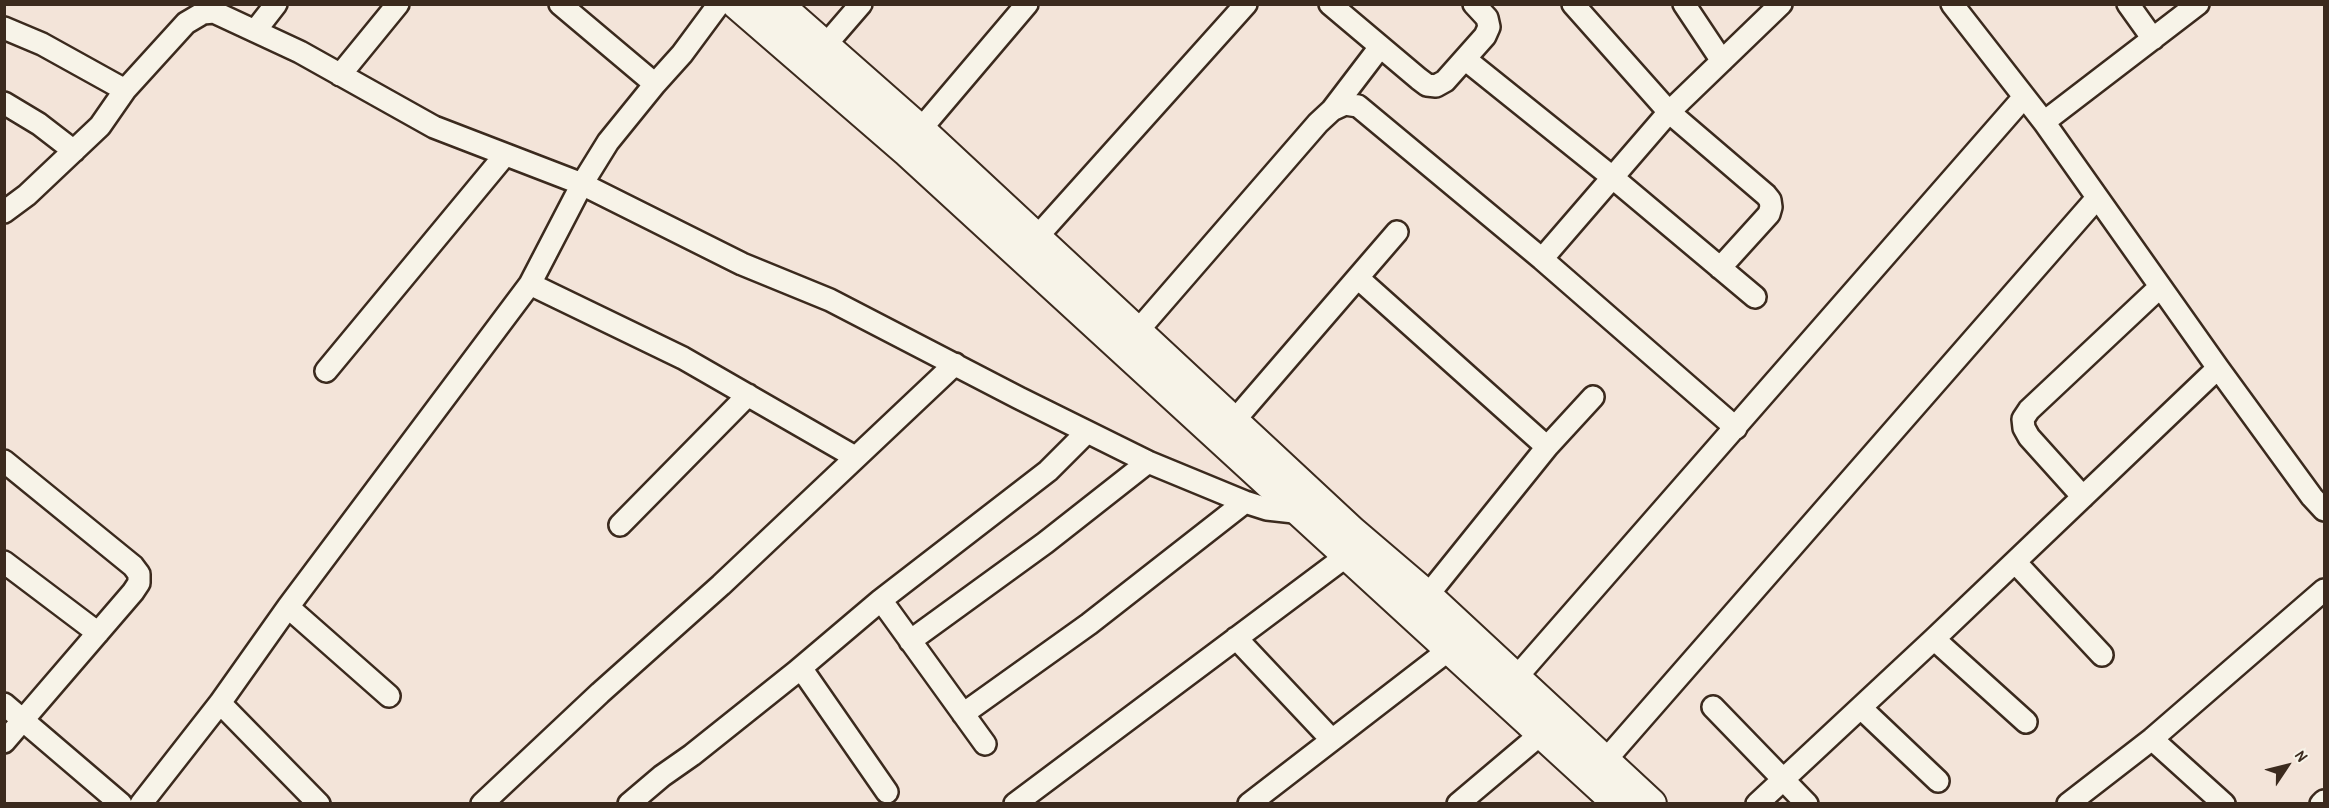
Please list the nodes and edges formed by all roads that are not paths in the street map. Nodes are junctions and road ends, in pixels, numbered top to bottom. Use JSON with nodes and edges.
{"nodes":[{"id":1,"x":276,"y":4,"type":"edge"},
{"id":2,"x":398,"y":4,"type":"edge"},
{"id":3,"x":560,"y":4,"type":"edge"},
{"id":4,"x":719,"y":4,"type":"edge"},
{"id":5,"x":737,"y":4,"type":"edge"},
{"id":6,"x":777,"y":4,"type":"edge"},
{"id":7,"x":861,"y":4,"type":"edge"},
{"id":8,"x":1026,"y":4,"type":"edge"},
{"id":9,"x":1246,"y":4,"type":"edge"},
{"id":10,"x":1330,"y":4,"type":"edge"},
{"id":11,"x":1474,"y":4,"type":"edge"},
{"id":12,"x":1574,"y":4,"type":"edge"},
{"id":13,"x":1684,"y":4,"type":"edge"},
{"id":14,"x":1781,"y":4,"type":"edge"},
{"id":15,"x":1952,"y":4,"type":"edge"},
{"id":16,"x":2128,"y":4,"type":"edge"},
{"id":17,"x":2198,"y":4,"type":"edge"},
{"id":18,"x":4,"y":28,"type":"edge"},
{"id":19,"x":255,"y":31,"type":"junction"},
{"id":20,"x":2153,"y":39,"type":"junction"},
{"id":21,"x":1380,"y":47,"type":"junction"},
{"id":22,"x":816,"y":55,"type":"junction"},
{"id":23,"x":1465,"y":59,"type":"junction"},
{"id":24,"x":1722,"y":61,"type":"junction"},
{"id":25,"x":340,"y":75,"type":"junction"},
{"id":26,"x":655,"y":84,"type":"junction"},
{"id":27,"x":125,"y":90,"type":"junction"},
{"id":28,"x":2024,"y":97,"type":"junction"},
{"id":29,"x":4,"y":103,"type":"edge"},
{"id":30,"x":1332,"y":110,"type":"junction"},
{"id":31,"x":1669,"y":112,"type":"junction"},
{"id":32,"x":2044,"y":122,"type":"junction"},
{"id":33,"x":920,"y":130,"type":"junction"},
{"id":34,"x":74,"y":151,"type":"junction"},
{"id":35,"x":505,"y":154,"type":"junction"},
{"id":36,"x":1612,"y":177,"type":"junction"},
{"id":37,"x":582,"y":184,"type":"junction"},
{"id":38,"x":2097,"y":198,"type":"junction"},
{"id":39,"x":4,"y":212,"type":"edge"},
{"id":40,"x":1397,"y":231,"type":"dead end"},
{"id":41,"x":1029,"y":246,"type":"junction"},
{"id":42,"x":1542,"y":259,"type":"junction"},
{"id":43,"x":1720,"y":268,"type":"junction"},
{"id":44,"x":1358,"y":278,"type":"junction"},
{"id":45,"x":530,"y":284,"type":"junction"},
{"id":46,"x":2160,"y":287,"type":"junction"},
{"id":47,"x":1755,"y":297,"type":"dead end"},
{"id":48,"x":1129,"y":341,"type":"junction"},
{"id":49,"x":955,"y":364,"type":"junction"},
{"id":50,"x":2218,"y":368,"type":"junction"},
{"id":51,"x":326,"y":371,"type":"dead end"},
{"id":52,"x":748,"y":395,"type":"junction"},
{"id":53,"x":1593,"y":397,"type":"dead end"},
{"id":54,"x":1233,"y":422,"type":"junction"},
{"id":55,"x":1736,"y":428,"type":"junction"},
{"id":56,"x":1087,"y":432,"type":"junction"},
{"id":57,"x":1548,"y":447,"type":"junction"},
{"id":58,"x":855,"y":457,"type":"junction"},
{"id":59,"x":4,"y":461,"type":"edge"},
{"id":60,"x":1148,"y":462,"type":"junction"},
{"id":61,"x":2083,"y":496,"type":"junction"},
{"id":62,"x":1245,"y":502,"type":"junction"},
{"id":63,"x":2325,"y":510,"type":"edge"},
{"id":64,"x":1315,"y":512,"type":"junction"},
{"id":65,"x":620,"y":525,"type":"dead end"},
{"id":66,"x":1349,"y":554,"type":"junction"},
{"id":67,"x":4,"y":562,"type":"edge"},
{"id":68,"x":2015,"y":562,"type":"junction"},
{"id":69,"x":2325,"y":590,"type":"edge"},
{"id":70,"x":880,"y":600,"type":"junction"},
{"id":71,"x":1420,"y":605,"type":"junction"},
{"id":72,"x":288,"y":607,"type":"junction"},
{"id":73,"x":98,"y":633,"type":"junction"},
{"id":74,"x":1236,"y":638,"type":"junction"},
{"id":75,"x":1934,"y":639,"type":"junction"},
{"id":76,"x":910,"y":642,"type":"junction"},
{"id":77,"x":1450,"y":649,"type":"junction"},
{"id":78,"x":2102,"y":656,"type":"dead end"},
{"id":79,"x":801,"y":668,"type":"junction"},
{"id":80,"x":1508,"y":686,"type":"junction"},
{"id":81,"x":389,"y":696,"type":"dead end"},
{"id":82,"x":220,"y":703,"type":"junction"},
{"id":83,"x":4,"y":704,"type":"edge"},
{"id":84,"x":1713,"y":707,"type":"dead end"},
{"id":85,"x":1861,"y":708,"type":"junction"},
{"id":86,"x":963,"y":714,"type":"junction"},
{"id":87,"x":24,"y":719,"type":"junction"},
{"id":88,"x":2026,"y":722,"type":"dead end"},
{"id":89,"x":1542,"y":733,"type":"junction"},
{"id":90,"x":2152,"y":739,"type":"junction"},
{"id":91,"x":1332,"y":740,"type":"junction"},
{"id":92,"x":4,"y":742,"type":"edge"},
{"id":93,"x":985,"y":744,"type":"dead end"},
{"id":94,"x":1598,"y":769,"type":"junction"},
{"id":95,"x":1784,"y":781,"type":"junction"},
{"id":96,"x":1938,"y":781,"type":"dead end"},
{"id":97,"x":886,"y":792,"type":"dead end"},
{"id":98,"x":635,"y":801,"type":"edge"},
{"id":99,"x":121,"y":804,"type":"edge"},
{"id":100,"x":141,"y":804,"type":"edge"},
{"id":101,"x":319,"y":804,"type":"edge"},
{"id":102,"x":482,"y":804,"type":"edge"},
{"id":103,"x":1015,"y":804,"type":"edge"},
{"id":104,"x":1249,"y":804,"type":"edge"},
{"id":105,"x":1458,"y":804,"type":"edge"},
{"id":106,"x":1619,"y":804,"type":"edge"},
{"id":107,"x":1651,"y":804,"type":"edge"},
{"id":108,"x":1757,"y":804,"type":"edge"},
{"id":109,"x":1807,"y":804,"type":"edge"},
{"id":110,"x":2068,"y":804,"type":"edge"},
{"id":111,"x":2224,"y":804,"type":"edge"}],
"edges":[{"from":1,"to":19,"type":"street"},
{"from":2,"to":25,"type":"street"},
{"from":3,"to":26,"type":"street"},
{"from":4,"to":26,"type":"street"},
{"from":5,"to":22,"type":"main road"},
{"from":6,"to":22,"type":"main road"},
{"from":7,"to":22,"type":"street"},
{"from":8,"to":33,"type":"street"},
{"from":9,"to":41,"type":"street"},
{"from":10,"to":21,"type":"street"},
{"from":11,"to":23,"type":"street"},
{"from":12,"to":31,"type":"street"},
{"from":13,"to":24,"type":"street"},
{"from":14,"to":24,"type":"street"},
{"from":15,"to":28,"type":"street"},
{"from":16,"to":20,"type":"street"},
{"from":17,"to":20,"type":"street"},
{"from":18,"to":27,"type":"street"},
{"from":19,"to":25,"type":"street"},
{"from":19,"to":27,"type":"street"},
{"from":20,"to":32,"type":"street"},
{"from":21,"to":23,"type":"street"},
{"from":21,"to":30,"type":"street"},
{"from":22,"to":33,"type":"main road"},
{"from":22,"to":41,"type":"main road"},
{"from":23,"to":36,"type":"street"},
{"from":24,"to":31,"type":"street"},
{"from":25,"to":35,"type":"street"},
{"from":26,"to":37,"type":"street"},
{"from":27,"to":34,"type":"street"},
{"from":28,"to":32,"type":"street"},
{"from":28,"to":55,"type":"street"},
{"from":29,"to":34,"type":"street"},
{"from":30,"to":42,"type":"street"},
{"from":30,"to":48,"type":"street"},
{"from":31,"to":36,"type":"street"},
{"from":31,"to":43,"type":"street"},
{"from":32,"to":38,"type":"street"},
{"from":33,"to":41,"type":"main road"},
{"from":34,"to":39,"type":"street"},
{"from":35,"to":37,"type":"street"},
{"from":35,"to":51,"type":"street"},
{"from":36,"to":42,"type":"street"},
{"from":36,"to":43,"type":"street"},
{"from":37,"to":45,"type":"street"},
{"from":37,"to":49,"type":"street"},
{"from":38,"to":46,"type":"street"},
{"from":38,"to":94,"type":"street"},
{"from":40,"to":44,"type":"street"},
{"from":41,"to":48,"type":"main road"},
{"from":42,"to":55,"type":"street"},
{"from":43,"to":47,"type":"street"},
{"from":44,"to":54,"type":"street"},
{"from":44,"to":57,"type":"street"},
{"from":45,"to":52,"type":"street"},
{"from":45,"to":72,"type":"street"},
{"from":46,"to":50,"type":"street"},
{"from":46,"to":61,"type":"street"},
{"from":48,"to":54,"type":"main road"},
{"from":48,"to":64,"type":"main road"},
{"from":49,"to":56,"type":"street"},
{"from":49,"to":58,"type":"street"},
{"from":50,"to":61,"type":"street"},
{"from":50,"to":63,"type":"street"},
{"from":52,"to":58,"type":"street"},
{"from":52,"to":65,"type":"street"},
{"from":53,"to":57,"type":"street"},
{"from":54,"to":64,"type":"main road"},
{"from":55,"to":80,"type":"street"},
{"from":56,"to":60,"type":"street"},
{"from":56,"to":70,"type":"street"},
{"from":57,"to":71,"type":"street"},
{"from":58,"to":102,"type":"street"},
{"from":59,"to":73,"type":"street"},
{"from":60,"to":62,"type":"street"},
{"from":60,"to":76,"type":"street"},
{"from":61,"to":68,"type":"street"},
{"from":62,"to":64,"type":"street"},
{"from":62,"to":86,"type":"street"},
{"from":64,"to":66,"type":"main road"},
{"from":64,"to":71,"type":"main road"},
{"from":66,"to":71,"type":"main road"},
{"from":66,"to":74,"type":"street"},
{"from":67,"to":73,"type":"street"},
{"from":68,"to":75,"type":"street"},
{"from":68,"to":78,"type":"street"},
{"from":69,"to":90,"type":"street"},
{"from":70,"to":76,"type":"street"},
{"from":70,"to":79,"type":"street"},
{"from":71,"to":77,"type":"main road"},
{"from":71,"to":80,"type":"main road"},
{"from":72,"to":81,"type":"street"},
{"from":72,"to":82,"type":"street"},
{"from":73,"to":87,"type":"street"},
{"from":74,"to":91,"type":"street"},
{"from":74,"to":103,"type":"street"},
{"from":75,"to":85,"type":"street"},
{"from":75,"to":88,"type":"street"},
{"from":76,"to":86,"type":"street"},
{"from":77,"to":80,"type":"main road"},
{"from":77,"to":91,"type":"street"},
{"from":79,"to":97,"type":"street"},
{"from":79,"to":98,"type":"street"},
{"from":80,"to":89,"type":"main road"},
{"from":80,"to":94,"type":"main road"},
{"from":82,"to":100,"type":"street"},
{"from":82,"to":101,"type":"street"},
{"from":83,"to":87,"type":"street"},
{"from":84,"to":95,"type":"street"},
{"from":85,"to":95,"type":"street"},
{"from":85,"to":96,"type":"street"},
{"from":86,"to":93,"type":"street"},
{"from":87,"to":92,"type":"street"},
{"from":87,"to":99,"type":"street"},
{"from":89,"to":94,"type":"main road"},
{"from":89,"to":105,"type":"street"},
{"from":90,"to":110,"type":"street"},
{"from":90,"to":111,"type":"street"},
{"from":91,"to":104,"type":"street"},
{"from":94,"to":106,"type":"main road"},
{"from":94,"to":107,"type":"main road"},
{"from":95,"to":108,"type":"street"},
{"from":95,"to":109,"type":"street"}]}
